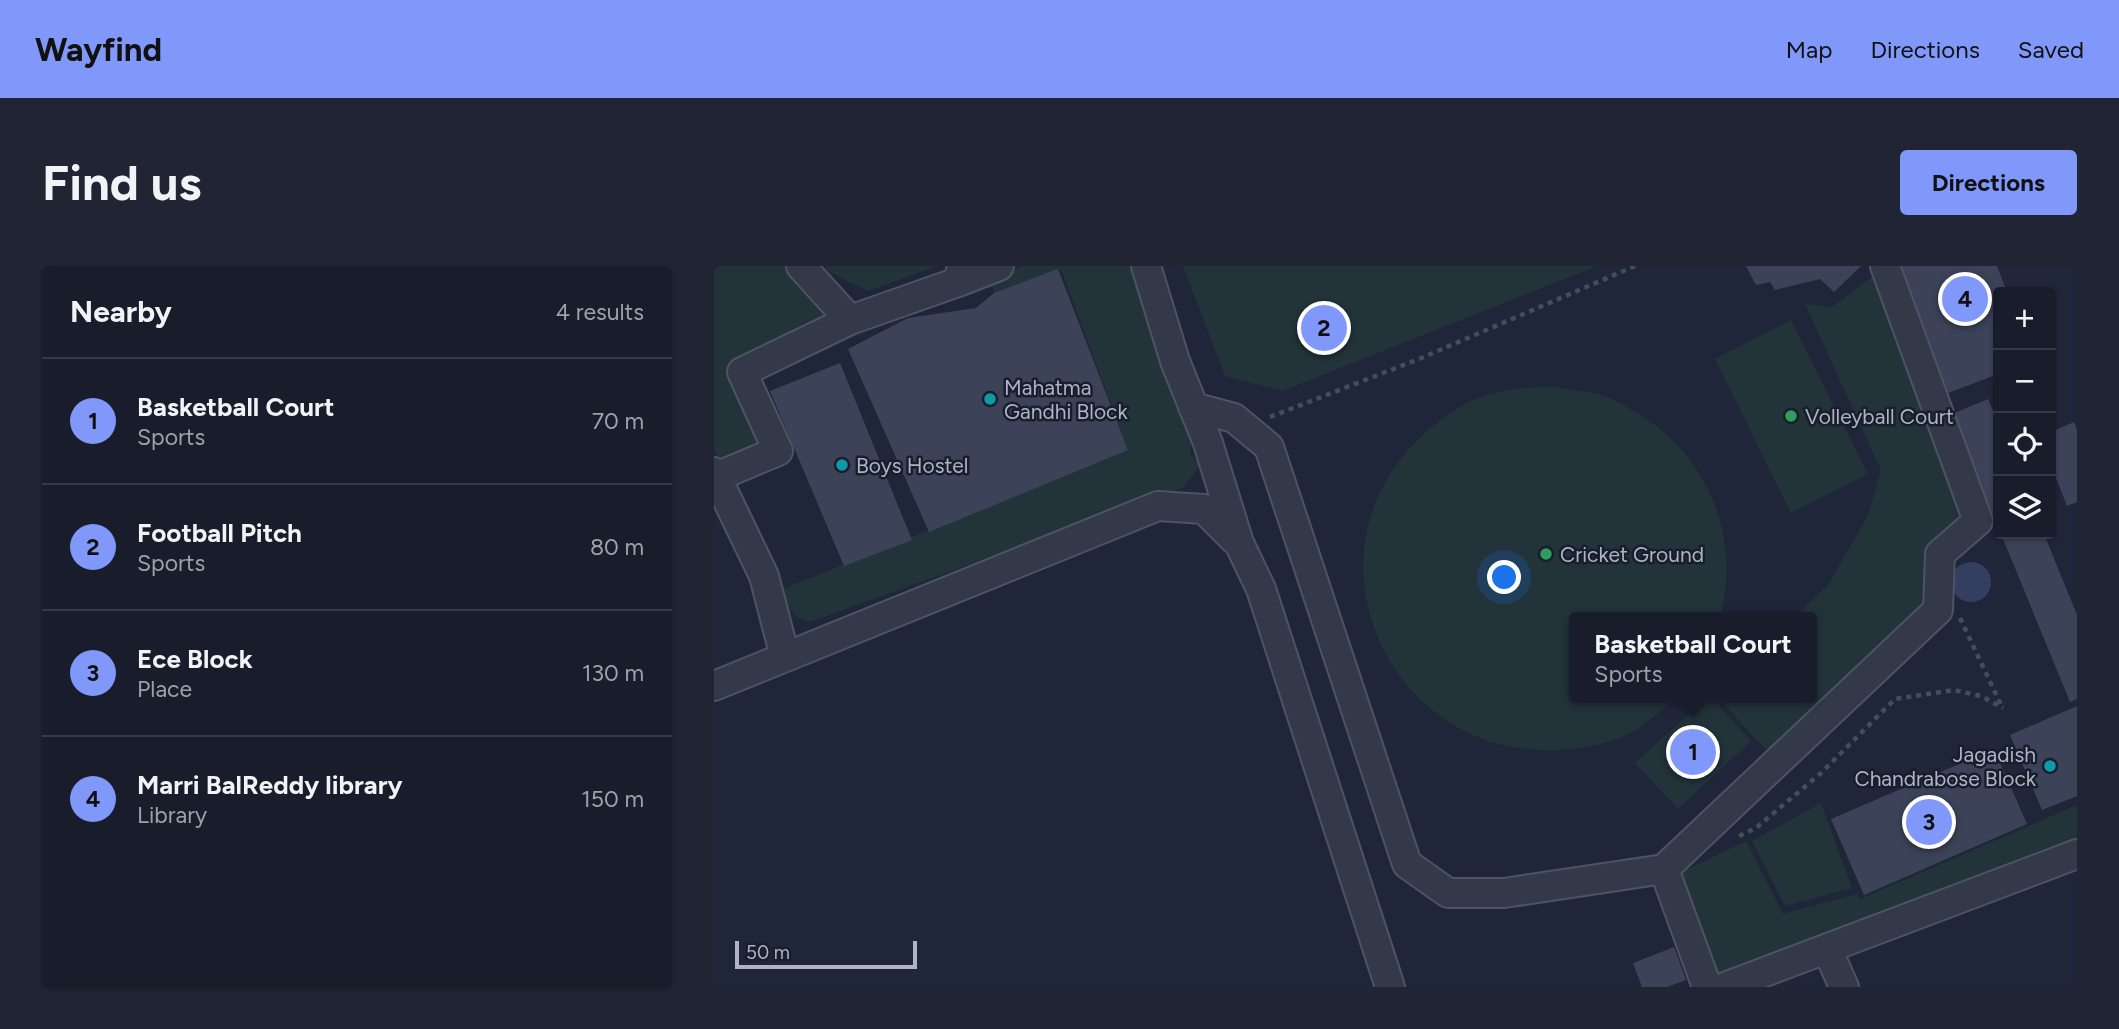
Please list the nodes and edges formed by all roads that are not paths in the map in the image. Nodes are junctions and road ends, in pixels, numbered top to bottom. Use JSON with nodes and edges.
{"nodes":[{"id":1,"x":801,"y":266,"type":"edge"},
{"id":2,"x":999,"y":266,"type":"edge"},
{"id":3,"x":1146,"y":266,"type":"edge"},
{"id":4,"x":1885,"y":266,"type":"edge"},
{"id":5,"x":960,"y":274,"type":"edge"},
{"id":6,"x":850,"y":320,"type":"junction"},
{"id":7,"x":1193,"y":407,"type":"junction"},
{"id":8,"x":715,"y":474,"type":"edge"},
{"id":9,"x":1238,"y":543,"type":"junction"},
{"id":10,"x":785,"y":657,"type":"junction"},
{"id":11,"x":714,"y":686,"type":"edge"},
{"id":12,"x":2077,"y":854,"type":"edge"},
{"id":13,"x":1664,"y":869,"type":"junction"},
{"id":14,"x":1828,"y":951,"type":"junction"},
{"id":15,"x":1390,"y":987,"type":"edge"},
{"id":16,"x":1707,"y":987,"type":"edge"},
{"id":17,"x":1725,"y":987,"type":"edge"},
{"id":18,"x":1844,"y":987,"type":"edge"}],
"edges":[{"from":1,"to":6,"type":"street"},
{"from":2,"to":5,"type":"street"},
{"from":3,"to":7,"type":"street"},
{"from":4,"to":13,"type":"street"},
{"from":5,"to":6,"type":"street"},
{"from":6,"to":8,"type":"street"},
{"from":7,"to":9,"type":"street"},
{"from":7,"to":13,"type":"street"},
{"from":8,"to":10,"type":"street"},
{"from":9,"to":10,"type":"street"},
{"from":9,"to":15,"type":"street"},
{"from":10,"to":11,"type":"street"},
{"from":12,"to":14,"type":"street"},
{"from":13,"to":16,"type":"street"},
{"from":14,"to":17,"type":"street"},
{"from":14,"to":18,"type":"street"}]}
